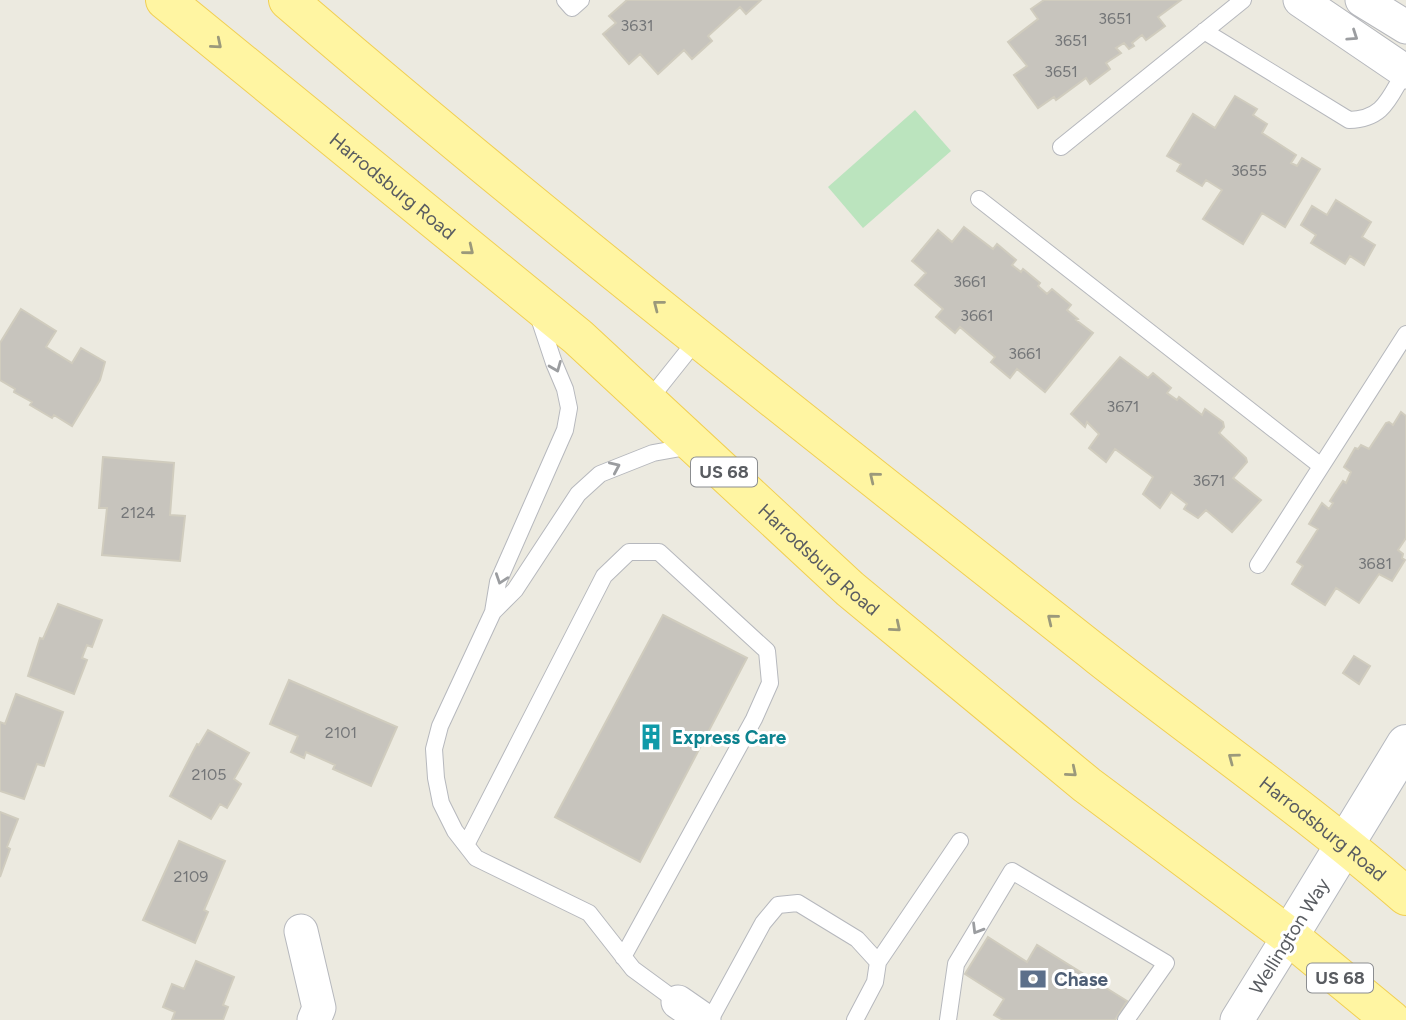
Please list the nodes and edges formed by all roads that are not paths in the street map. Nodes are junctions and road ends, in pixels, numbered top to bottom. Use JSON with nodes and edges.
{"nodes":[{"id":1,"x":165,"y":0,"type":"edge"},
{"id":2,"x":289,"y":0,"type":"edge"},
{"id":3,"x":565,"y":0,"type":"edge"},
{"id":4,"x":581,"y":0,"type":"edge"},
{"id":5,"x":1243,"y":0,"type":"edge"},
{"id":6,"x":1300,"y":0,"type":"edge"},
{"id":7,"x":1363,"y":0,"type":"edge"},
{"id":8,"x":1406,"y":27,"type":"edge"},
{"id":9,"x":1204,"y":32,"type":"junction"},
{"id":10,"x":1406,"y":71,"type":"edge"},
{"id":11,"x":1061,"y":147,"type":"dead end"},
{"id":12,"x":979,"y":199,"type":"dead end"},
{"id":13,"x":535,"y":302,"type":"junction"},
{"id":14,"x":1406,"y":334,"type":"edge"},
{"id":15,"x":699,"y":337,"type":"junction"},
{"id":16,"x":647,"y":402,"type":"junction"},
{"id":17,"x":694,"y":445,"type":"junction"},
{"id":18,"x":1321,"y":466,"type":"junction"},
{"id":19,"x":1258,"y":565,"type":"dead end"},
{"id":20,"x":493,"y":612,"type":"junction"},
{"id":21,"x":1406,"y":744,"type":"edge"},
{"id":22,"x":960,"y":841,"type":"dead end"},
{"id":23,"x":1346,"y":844,"type":"junction"},
{"id":24,"x":466,"y":845,"type":"junction"},
{"id":25,"x":1406,"y":896,"type":"edge"},
{"id":26,"x":300,"y":931,"type":"dead end"},
{"id":27,"x":1289,"y":936,"type":"junction"},
{"id":28,"x":623,"y":957,"type":"junction"},
{"id":29,"x":878,"y":962,"type":"junction"},
{"id":30,"x":691,"y":1011,"type":"edge"},
{"id":31,"x":314,"y":1020,"type":"edge"},
{"id":32,"x":710,"y":1020,"type":"edge"},
{"id":33,"x":855,"y":1020,"type":"edge"},
{"id":34,"x":948,"y":1020,"type":"edge"},
{"id":35,"x":1126,"y":1020,"type":"edge"},
{"id":36,"x":1237,"y":1020,"type":"edge"},
{"id":37,"x":1391,"y":1020,"type":"edge"}],
"edges":[{"from":1,"to":13,"type":"main road","name":"Harrodsburg Road","number":"US 68","one_way":true},
{"from":15,"to":2,"type":"main road","name":"Harrodsburg Road","one_way":true},
{"from":3,"to":4,"type":"lane"},
{"from":5,"to":9,"type":"lane"},
{"from":6,"to":10,"type":"street","one_way":true},
{"from":7,"to":8,"type":"street"},
{"from":9,"to":10,"type":"lane"},
{"from":9,"to":11,"type":"lane"},
{"from":12,"to":18,"type":"lane"},
{"from":13,"to":16,"type":"main road","name":"Harrodsburg Road","number":"US 68"},
{"from":13,"to":20,"type":"lane","one_way":true},
{"from":14,"to":18,"type":"lane"},
{"from":15,"to":16,"type":"lane"},
{"from":23,"to":15,"type":"main road","name":"Harrodsburg Road","one_way":true},
{"from":16,"to":17,"type":"main road","name":"Harrodsburg Road","number":"US 68"},
{"from":20,"to":17,"type":"lane","one_way":true},
{"from":17,"to":27,"type":"main road","name":"Harrodsburg Road","number":"US 68","one_way":true},
{"from":18,"to":19,"type":"lane"},
{"from":20,"to":24,"type":"lane"},
{"from":21,"to":23,"type":"street","name":"Wellington Way"},
{"from":22,"to":29,"type":"lane"},
{"from":23,"to":25,"type":"main road","name":"Harrodsburg Road"},
{"from":23,"to":27,"type":"street","name":"Wellington Way"},
{"from":24,"to":28,"type":"lane"},
{"from":24,"to":28,"type":"lane"},
{"from":26,"to":31,"type":"street"},
{"from":27,"to":36,"type":"street","name":"Wellington Way"},
{"from":27,"to":37,"type":"main road","name":"Harrodsburg Road","number":"US 68"},
{"from":28,"to":30,"type":"lane"},
{"from":29,"to":32,"type":"lane"},
{"from":29,"to":33,"type":"lane"},
{"from":35,"to":34,"type":"lane","one_way":true}]}
